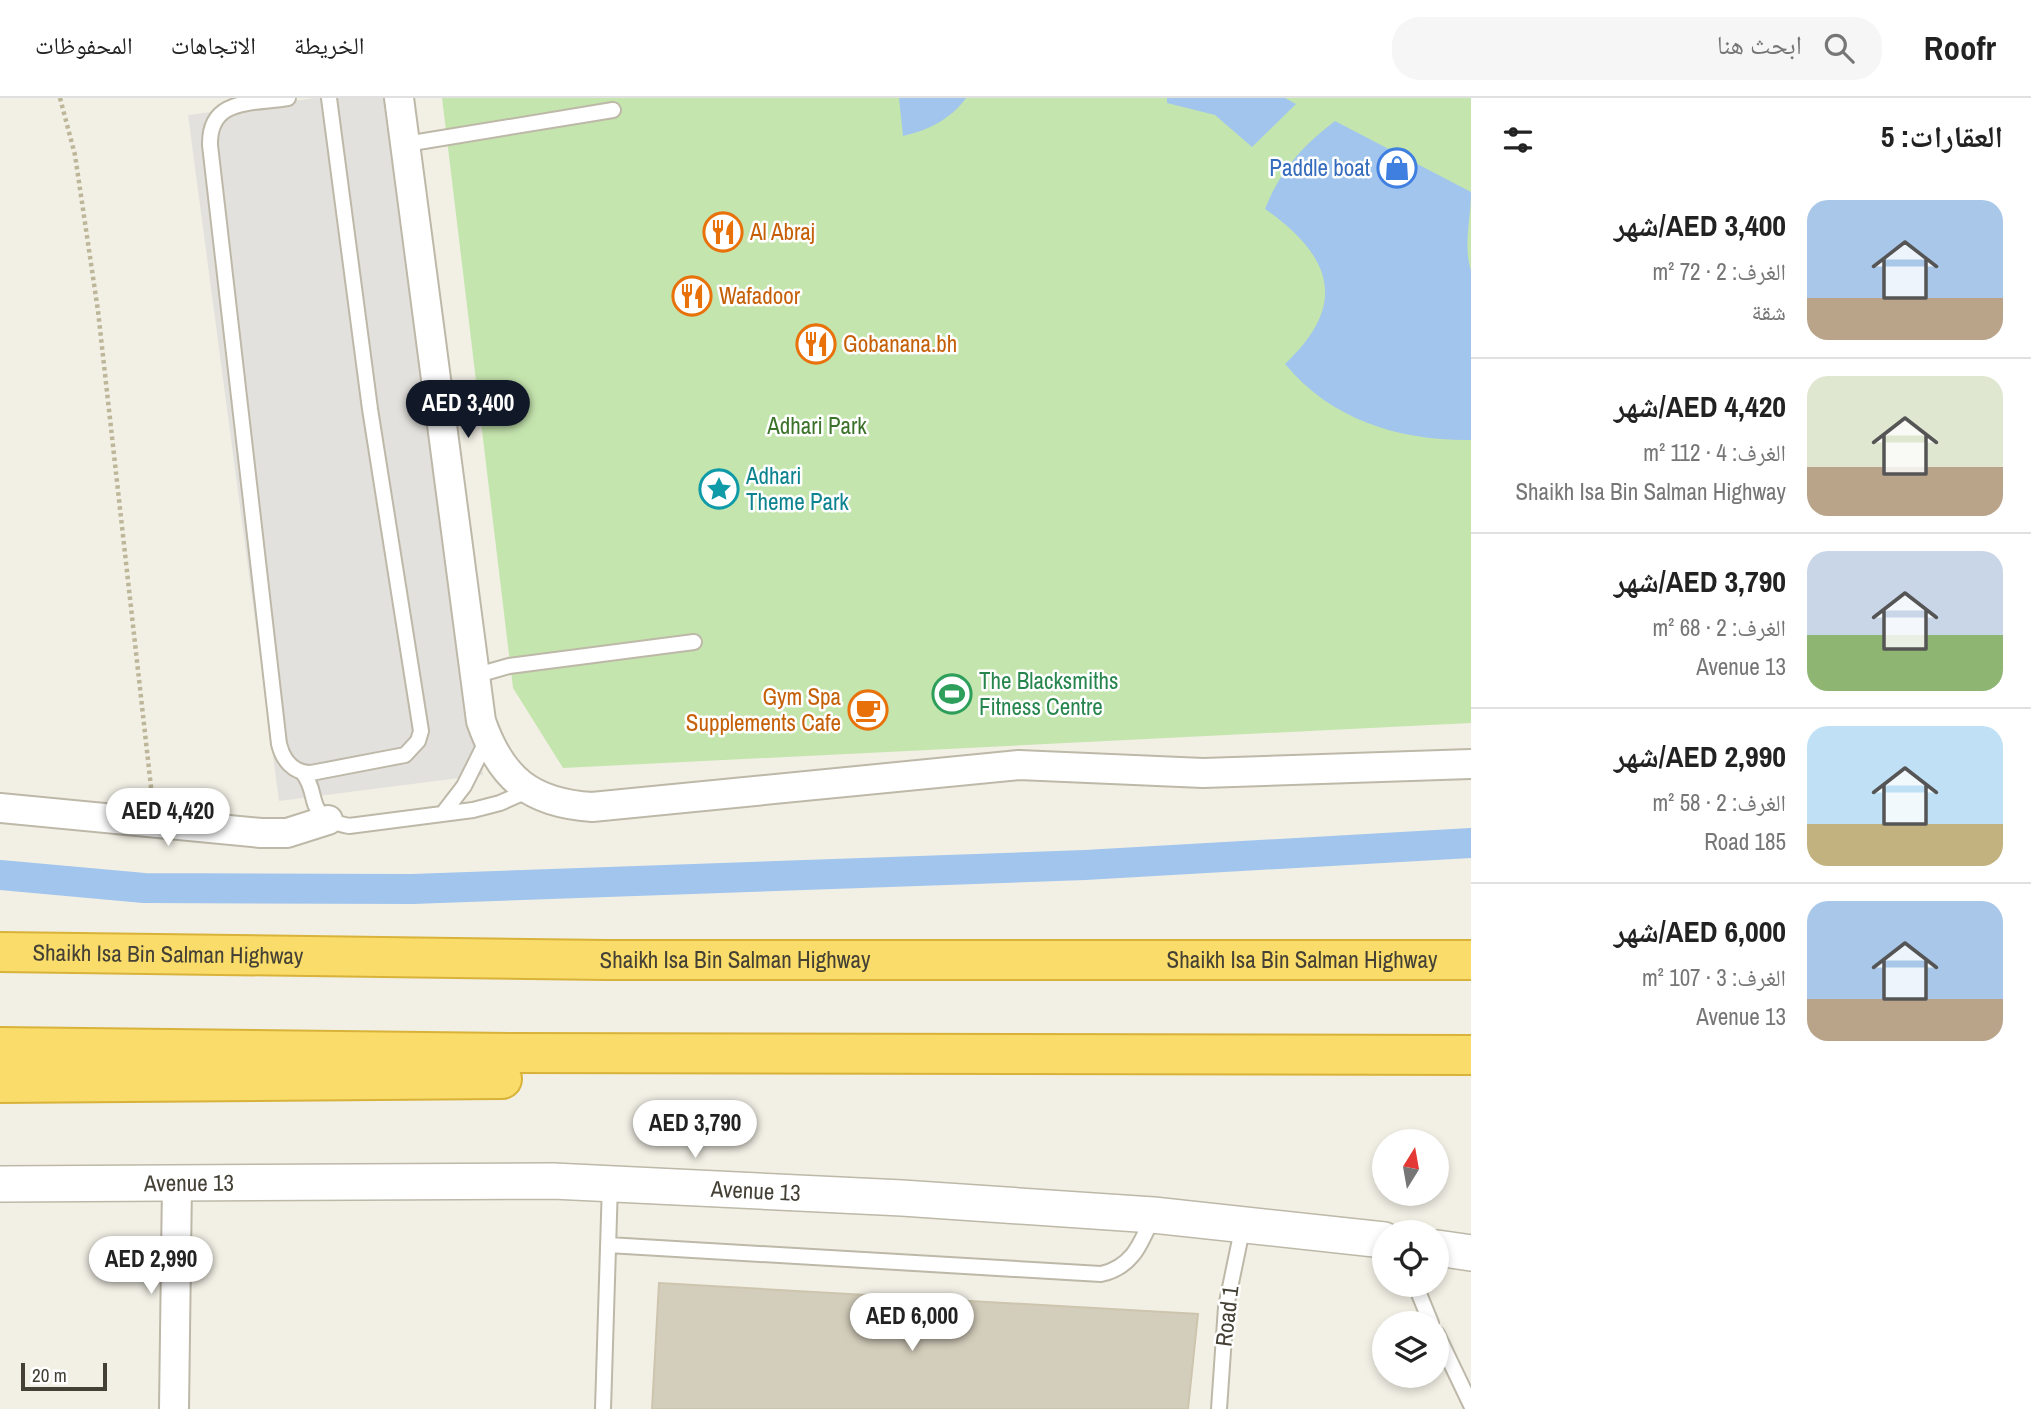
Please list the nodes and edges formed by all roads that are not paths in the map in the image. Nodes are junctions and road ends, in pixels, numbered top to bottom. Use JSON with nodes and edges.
{"nodes":[{"id":1,"x":288,"y":98,"type":"edge"},
{"id":2,"x":329,"y":98,"type":"edge"},
{"id":3,"x":399,"y":98,"type":"edge"},
{"id":4,"x":612,"y":110,"type":"dead end"},
{"id":5,"x":406,"y":144,"type":"junction"},
{"id":6,"x":694,"y":642,"type":"dead end"},
{"id":7,"x":474,"y":676,"type":"junction"},
{"id":8,"x":487,"y":740,"type":"junction"},
{"id":9,"x":1471,"y":764,"type":"edge"},
{"id":10,"x":303,"y":773,"type":"junction"},
{"id":11,"x":527,"y":791,"type":"junction"},
{"id":12,"x":0,"y":808,"type":"edge"},
{"id":13,"x":444,"y":812,"type":"junction"},
{"id":14,"x":328,"y":820,"type":"junction"},
{"id":15,"x":0,"y":952,"type":"edge"},
{"id":16,"x":1471,"y":960,"type":"edge"},
{"id":17,"x":9,"y":1048,"type":"edge"},
{"id":18,"x":626,"y":1053,"type":"junction"},
{"id":19,"x":1471,"y":1055,"type":"edge"},
{"id":20,"x":0,"y":1083,"type":"edge"},
{"id":21,"x":177,"y":1183,"type":"junction"},
{"id":22,"x":0,"y":1184,"type":"edge"},
{"id":23,"x":610,"y":1184,"type":"junction"},
{"id":24,"x":1153,"y":1215,"type":"junction"},
{"id":25,"x":1243,"y":1225,"type":"junction"},
{"id":26,"x":1372,"y":1240,"type":"edge"},
{"id":27,"x":608,"y":1245,"type":"junction"},
{"id":28,"x":1449,"y":1250,"type":"edge"},
{"id":29,"x":1471,"y":1253,"type":"edge"},
{"id":30,"x":1449,"y":1359,"type":"edge"},
{"id":31,"x":1471,"y":1405,"type":"edge"},
{"id":32,"x":174,"y":1409,"type":"edge"},
{"id":33,"x":603,"y":1409,"type":"edge"},
{"id":34,"x":1219,"y":1409,"type":"edge"}],
"edges":[{"from":1,"to":10,"type":"lane"},
{"from":2,"to":10,"type":"lane"},
{"from":3,"to":5,"type":"street"},
{"from":4,"to":5,"type":"lane"},
{"from":5,"to":7,"type":"street"},
{"from":6,"to":7,"type":"lane"},
{"from":7,"to":8,"type":"street"},
{"from":8,"to":11,"type":"street"},
{"from":8,"to":13,"type":"lane"},
{"from":9,"to":11,"type":"street"},
{"from":10,"to":14,"type":"lane"},
{"from":11,"to":13,"type":"lane"},
{"from":12,"to":14,"type":"street"},
{"from":13,"to":14,"type":"lane"},
{"from":15,"to":16,"type":"highway","name":"Shaikh Isa Bin Salman Highway"},
{"from":17,"to":18,"type":"highway"},
{"from":18,"to":19,"type":"highway"},
{"from":18,"to":20,"type":"highway"},
{"from":21,"to":22,"type":"street","name":"Avenue 13"},
{"from":21,"to":23,"type":"street","name":"Avenue 13"},
{"from":21,"to":32,"type":"street"},
{"from":23,"to":24,"type":"street","name":"Avenue 13"},
{"from":23,"to":27,"type":"lane"},
{"from":24,"to":25,"type":"street","name":"Avenue 13"},
{"from":24,"to":27,"type":"lane"},
{"from":25,"to":26,"type":"street","name":"Avenue 13"},
{"from":25,"to":34,"type":"lane","name":"Road 1"},
{"from":27,"to":33,"type":"lane"},
{"from":28,"to":29,"type":"street"},
{"from":30,"to":31,"type":"lane"}]}
